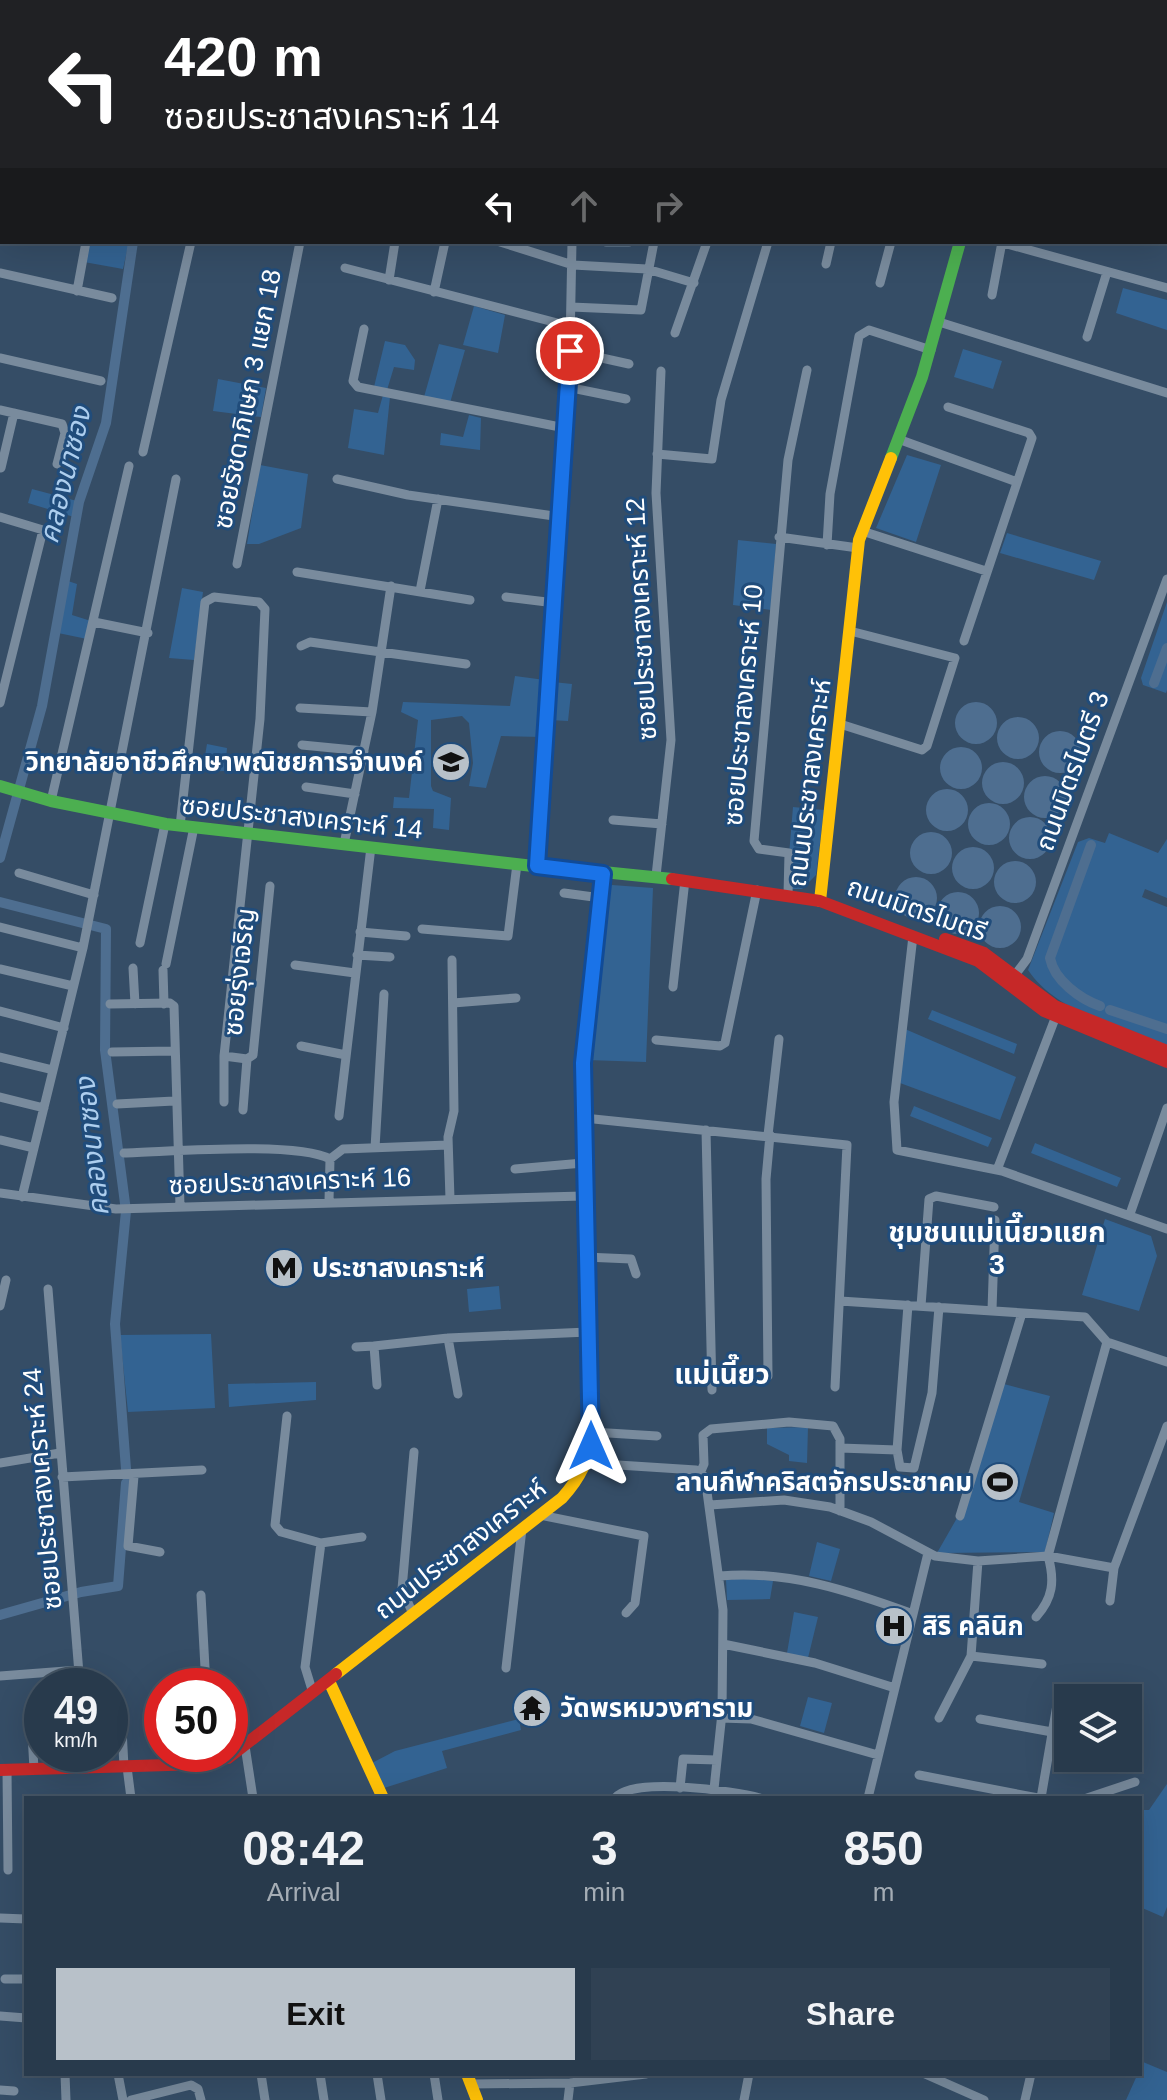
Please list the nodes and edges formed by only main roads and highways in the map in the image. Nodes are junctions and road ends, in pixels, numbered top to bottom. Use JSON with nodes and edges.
{"nodes":[{"id":1,"x":959,"y":244,"type":"edge"},
{"id":2,"x":12,"y":789,"type":"edge"},
{"id":3,"x":603,"y":874,"type":"junction"},
{"id":4,"x":820,"y":901,"type":"junction"},
{"id":5,"x":1011,"y":979,"type":"junction"},
{"id":6,"x":1167,"y":1051,"type":"edge"},
{"id":7,"x":1167,"y":1062,"type":"edge"},
{"id":8,"x":329,"y":1681,"type":"junction"},
{"id":9,"x":248,"y":1744,"type":"edge"},
{"id":10,"x":144,"y":1765,"type":"edge"},
{"id":11,"x":4,"y":1770,"type":"edge"},
{"id":12,"x":382,"y":1796,"type":"edge"},
{"id":13,"x":469,"y":2079,"type":"edge"},
{"id":14,"x":477,"y":2100,"type":"edge"}],
"edges":[{"from":1,"to":4,"type":"main road","name":"ถนนประชาสงเคราะห์"},
{"from":2,"to":3,"type":"main road","name":"ซอยประชาสงเคราะห์ 14"},
{"from":3,"to":4,"type":"main road","name":"ถนนประชาสงเคราะห์"},
{"from":3,"to":8,"type":"main road","name":"ถนนประชาสงเคราะห์"},
{"from":4,"to":5,"type":"main road","name":"ถนนมิตรไมตรี"},
{"from":5,"to":6,"type":"main road","name":"ถนนมิตรไมตรี"},
{"from":5,"to":7,"type":"main road"},
{"from":8,"to":9,"type":"main road","name":"ถนนประชาสงเคราะห์"},
{"from":8,"to":12,"type":"main road"},
{"from":10,"to":11,"type":"main road","name":"ถนนประชาสงเคราะห์"},
{"from":13,"to":14,"type":"main road"}]}
